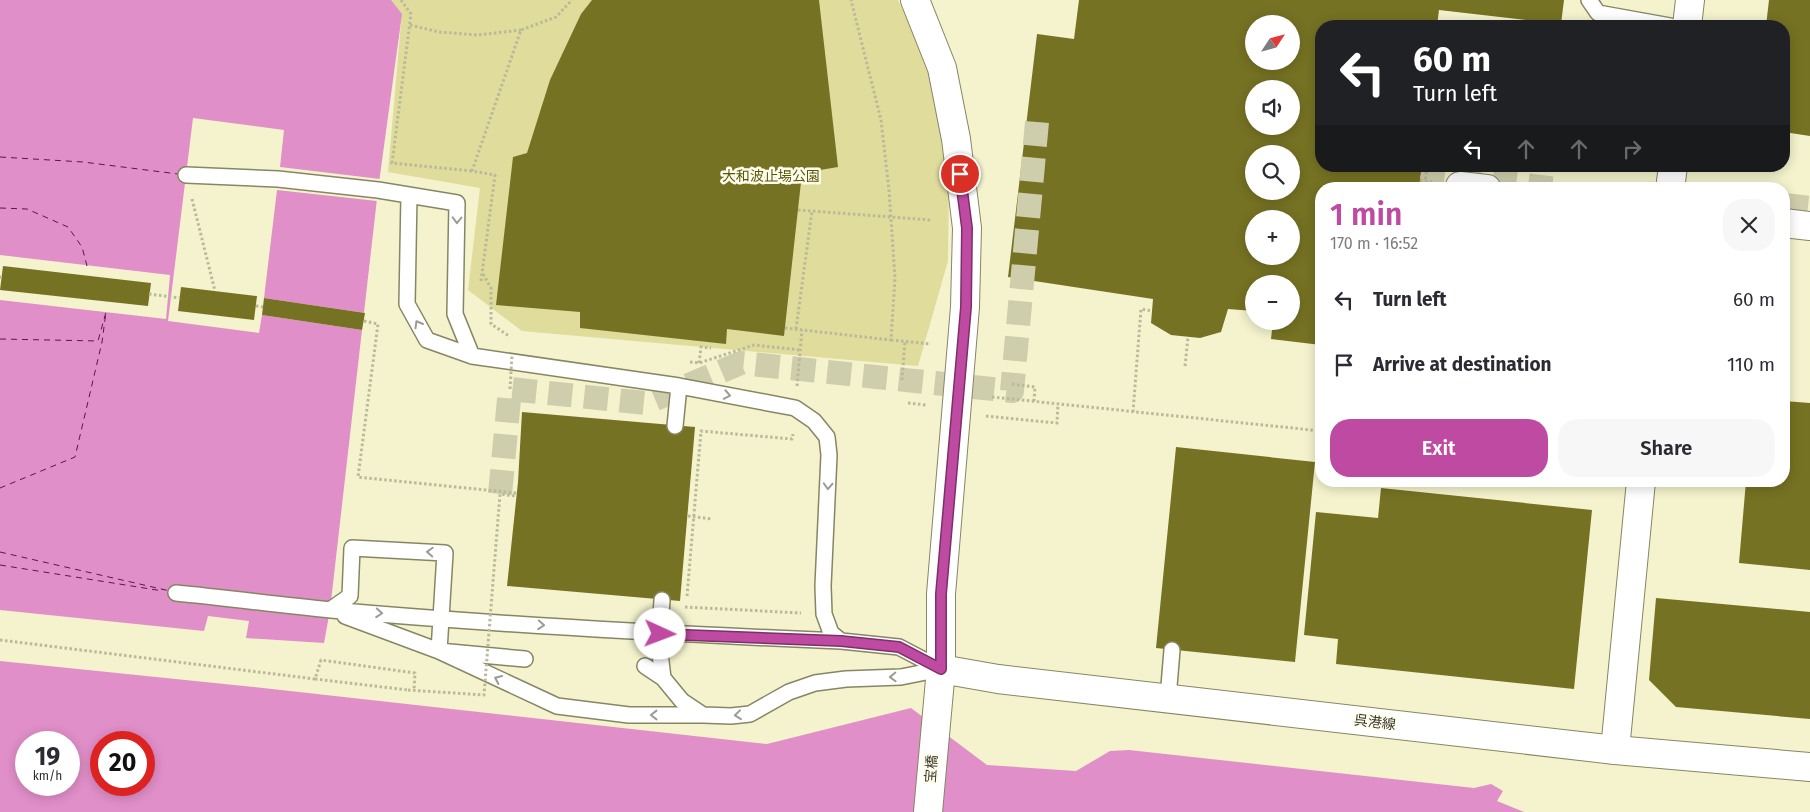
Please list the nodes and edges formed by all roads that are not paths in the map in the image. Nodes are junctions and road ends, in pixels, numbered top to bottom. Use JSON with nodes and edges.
{"nodes":[{"id":1,"x":915,"y":0,"type":"edge"},
{"id":2,"x":1589,"y":0,"type":"edge"},
{"id":3,"x":1690,"y":0,"type":"edge"},
{"id":4,"x":1637,"y":20,"type":"edge"},
{"id":5,"x":1688,"y":20,"type":"edge"},
{"id":6,"x":186,"y":175,"type":"road end"},
{"id":7,"x":408,"y":195,"type":"junction"},
{"id":8,"x":1790,"y":224,"type":"edge"},
{"id":9,"x":1810,"y":226,"type":"edge"},
{"id":10,"x":472,"y":356,"type":"junction"},
{"id":11,"x":679,"y":386,"type":"junction"},
{"id":12,"x":675,"y":426,"type":"dead end"},
{"id":13,"x":1640,"y":487,"type":"edge"},
{"id":14,"x":176,"y":593,"type":"dead end"},
{"id":15,"x":662,"y":600,"type":"dead end"},
{"id":16,"x":330,"y":610,"type":"junction"},
{"id":17,"x":442,"y":618,"type":"junction"},
{"id":18,"x":660,"y":634,"type":"junction"},
{"id":19,"x":841,"y":641,"type":"junction"},
{"id":20,"x":1172,"y":650,"type":"dead end"},
{"id":21,"x":438,"y":651,"type":"junction"},
{"id":22,"x":525,"y":659,"type":"dead end"},
{"id":23,"x":645,"y":666,"type":"dead end"},
{"id":24,"x":941,"y":669,"type":"junction"},
{"id":25,"x":663,"y":678,"type":"junction"},
{"id":26,"x":1168,"y":698,"type":"junction"},
{"id":27,"x":702,"y":715,"type":"junction"},
{"id":28,"x":1615,"y":750,"type":"junction"},
{"id":29,"x":1810,"y":767,"type":"edge"},
{"id":30,"x":928,"y":812,"type":"edge"}],
"edges":[{"from":1,"to":24,"type":"street","name":"宝橋"},
{"from":2,"to":4,"type":"lane"},
{"from":3,"to":5,"type":"street"},
{"from":6,"to":7,"type":"lane"},
{"from":10,"to":7,"type":"lane","one_way":true},
{"from":7,"to":10,"type":"lane","one_way":true},
{"from":8,"to":9,"type":"street"},
{"from":10,"to":11,"type":"lane"},
{"from":11,"to":12,"type":"lane"},
{"from":11,"to":19,"type":"lane","one_way":true},
{"from":13,"to":28,"type":"street"},
{"from":14,"to":16,"type":"lane"},
{"from":15,"to":18,"type":"lane"},
{"from":16,"to":17,"type":"lane","one_way":true},
{"from":17,"to":16,"type":"lane","one_way":true},
{"from":16,"to":21,"type":"lane"},
{"from":17,"to":18,"type":"lane","one_way":true},
{"from":17,"to":21,"type":"lane"},
{"from":18,"to":19,"type":"lane"},
{"from":18,"to":25,"type":"lane"},
{"from":19,"to":24,"type":"lane"},
{"from":20,"to":26,"type":"lane"},
{"from":21,"to":22,"type":"lane"},
{"from":27,"to":21,"type":"lane","one_way":true},
{"from":23,"to":25,"type":"lane"},
{"from":24,"to":26,"type":"street","name":"呉港線"},
{"from":24,"to":27,"type":"lane","one_way":true},
{"from":24,"to":30,"type":"street","name":"宝橋"},
{"from":25,"to":27,"type":"lane"},
{"from":26,"to":28,"type":"street","name":"呉港線"},
{"from":28,"to":29,"type":"street","name":"呉港線"}]}
